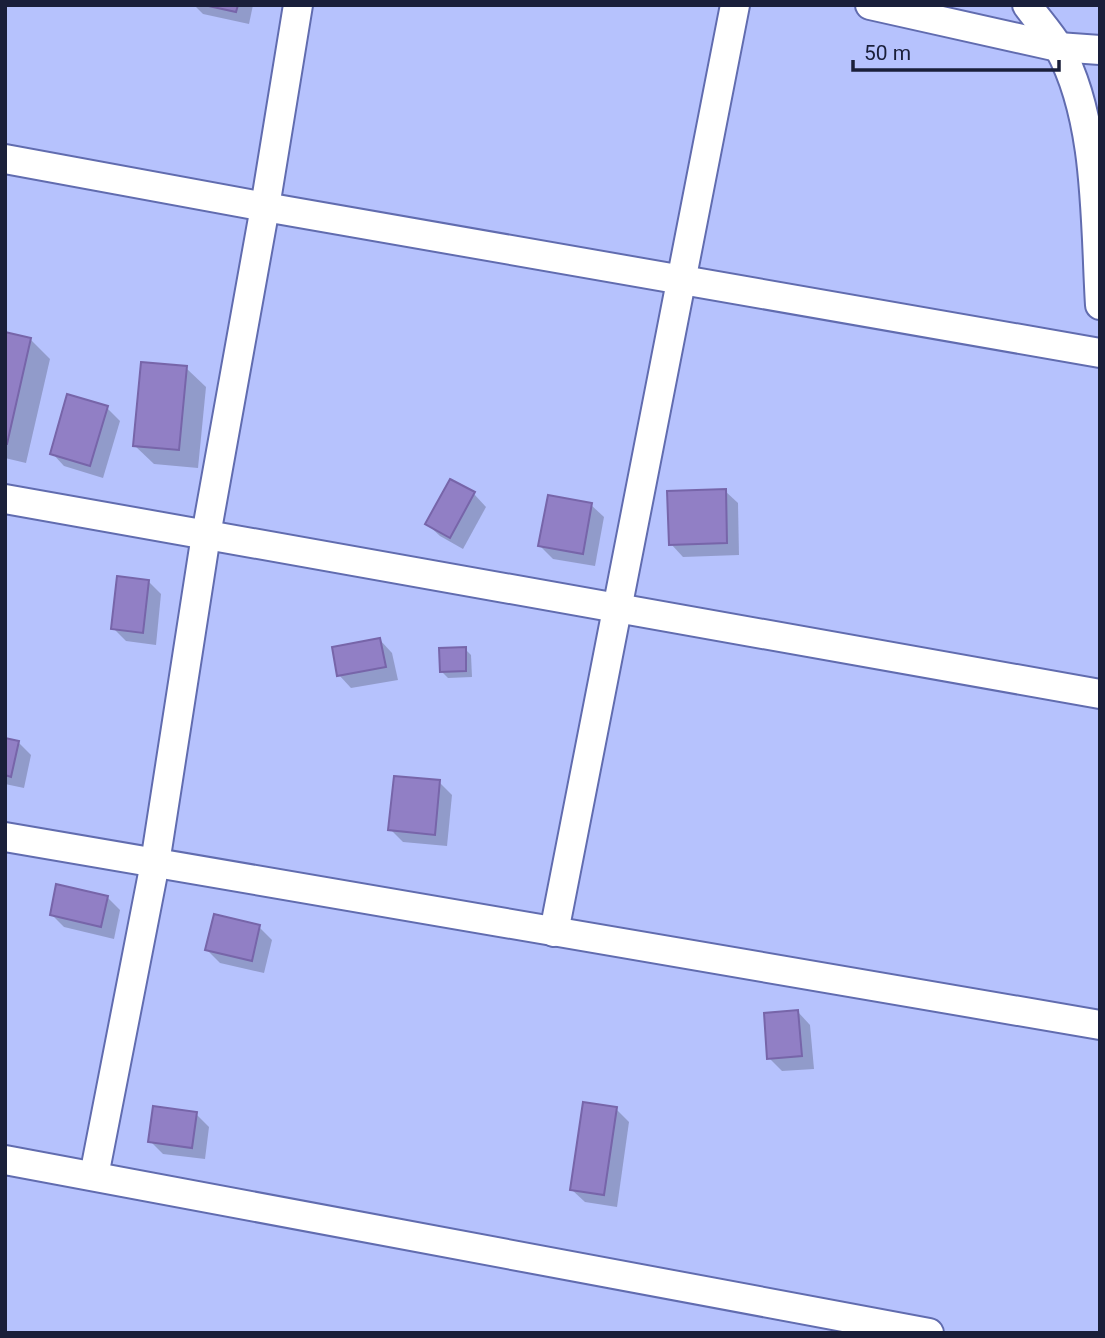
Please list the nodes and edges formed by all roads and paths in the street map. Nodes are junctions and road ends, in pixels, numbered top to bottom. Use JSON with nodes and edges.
{"nodes":[{"id":1,"x":298,"y":5,"type":"edge"},
{"id":2,"x":736,"y":5,"type":"edge"},
{"id":3,"x":870,"y":5,"type":"edge"},
{"id":4,"x":1027,"y":5,"type":"edge"},
{"id":5,"x":1058,"y":47,"type":"junction"},
{"id":6,"x":1100,"y":50,"type":"edge"},
{"id":7,"x":5,"y":159,"type":"edge"},
{"id":8,"x":265,"y":207,"type":"junction"},
{"id":9,"x":682,"y":280,"type":"junction"},
{"id":10,"x":1100,"y":305,"type":"edge"},
{"id":11,"x":1100,"y":353,"type":"edge"},
{"id":12,"x":5,"y":499,"type":"edge"},
{"id":13,"x":206,"y":535,"type":"junction"},
{"id":14,"x":618,"y":608,"type":"junction"},
{"id":15,"x":1100,"y":694,"type":"edge"},
{"id":16,"x":5,"y":837,"type":"edge"},
{"id":17,"x":155,"y":863,"type":"junction"},
{"id":18,"x":554,"y":932,"type":"junction"},
{"id":19,"x":1100,"y":1025,"type":"edge"},
{"id":20,"x":5,"y":1160,"type":"edge"},
{"id":21,"x":94,"y":1176,"type":"junction"},
{"id":22,"x":929,"y":1333,"type":"edge"}],
"edges":[{"from":1,"to":8,"type":"street"},
{"from":2,"to":9,"type":"street"},
{"from":3,"to":5,"type":"street"},
{"from":4,"to":5,"type":"street"},
{"from":5,"to":6,"type":"street"},
{"from":5,"to":10,"type":"street"},
{"from":7,"to":8,"type":"street"},
{"from":8,"to":9,"type":"street"},
{"from":8,"to":13,"type":"street"},
{"from":9,"to":11,"type":"street"},
{"from":9,"to":14,"type":"street"},
{"from":12,"to":13,"type":"street"},
{"from":13,"to":14,"type":"street"},
{"from":13,"to":17,"type":"street"},
{"from":14,"to":15,"type":"street"},
{"from":14,"to":18,"type":"street"},
{"from":16,"to":17,"type":"street"},
{"from":17,"to":18,"type":"street"},
{"from":17,"to":21,"type":"street"},
{"from":18,"to":19,"type":"street"},
{"from":20,"to":21,"type":"street"},
{"from":21,"to":22,"type":"street"}]}
